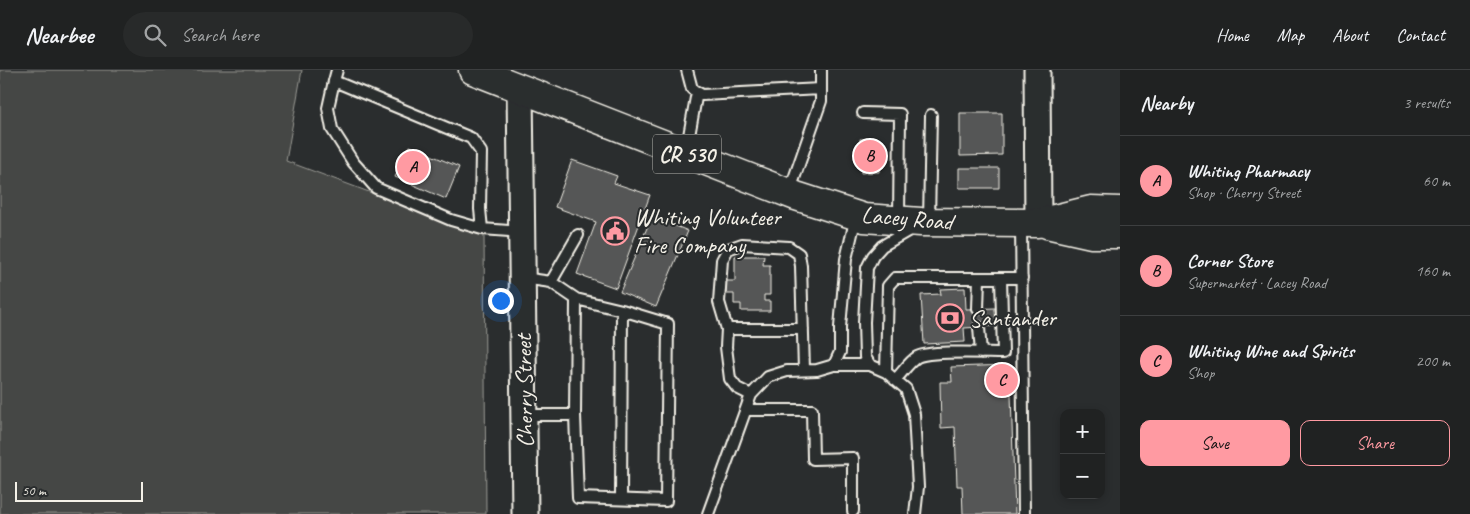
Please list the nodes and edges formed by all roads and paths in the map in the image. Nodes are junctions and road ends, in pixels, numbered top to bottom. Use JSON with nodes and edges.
{"nodes":[{"id":1,"x":337,"y":70,"type":"edge"},
{"id":2,"x":473,"y":70,"type":"edge"},
{"id":3,"x":687,"y":70,"type":"edge"},
{"id":4,"x":821,"y":70,"type":"edge"},
{"id":5,"x":1037,"y":70,"type":"edge"},
{"id":6,"x":334,"y":81,"type":"junction"},
{"id":7,"x":520,"y":88,"type":"junction"},
{"id":8,"x":821,"y":89,"type":"junction"},
{"id":9,"x":697,"y":92,"type":"junction"},
{"id":10,"x":863,"y":113,"type":"dead end"},
{"id":11,"x":931,"y":115,"type":"dead end"},
{"id":12,"x":685,"y":153,"type":"junction"},
{"id":13,"x":789,"y":194,"type":"junction"},
{"id":14,"x":1120,"y":211,"type":"edge"},
{"id":15,"x":856,"y":216,"type":"junction"},
{"id":16,"x":917,"y":222,"type":"junction"},
{"id":17,"x":1030,"y":223,"type":"junction"},
{"id":18,"x":482,"y":229,"type":"junction"},
{"id":19,"x":523,"y":232,"type":"junction"},
{"id":20,"x":578,"y":234,"type":"dead end"},
{"id":21,"x":1120,"y":234,"type":"edge"},
{"id":22,"x":523,"y":278,"type":"junction"},
{"id":23,"x":979,"y":278,"type":"junction"},
{"id":24,"x":1001,"y":278,"type":"junction"},
{"id":25,"x":1022,"y":278,"type":"junction"},
{"id":26,"x":551,"y":282,"type":"junction"},
{"id":27,"x":576,"y":299,"type":"junction"},
{"id":28,"x":978,"y":309,"type":"dead end"},
{"id":29,"x":622,"y":310,"type":"junction"},
{"id":30,"x":979,"y":327,"type":"dead end"},
{"id":31,"x":727,"y":329,"type":"junction"},
{"id":32,"x":803,"y":329,"type":"junction"},
{"id":33,"x":980,"y":352,"type":"junction"},
{"id":34,"x":834,"y":365,"type":"junction"},
{"id":35,"x":870,"y":365,"type":"junction"},
{"id":36,"x":804,"y":370,"type":"junction"},
{"id":37,"x":886,"y":372,"type":"junction"},
{"id":38,"x":896,"y":380,"type":"junction"},
{"id":39,"x":751,"y":395,"type":"junction"},
{"id":40,"x":746,"y":410,"type":"junction"},
{"id":41,"x":524,"y":415,"type":"junction"},
{"id":42,"x":576,"y":416,"type":"junction"},
{"id":43,"x":621,"y":499,"type":"junction"},
{"id":44,"x":854,"y":511,"type":"dead end"},
{"id":45,"x":525,"y":514,"type":"edge"},
{"id":46,"x":708,"y":514,"type":"edge"},
{"id":47,"x":915,"y":514,"type":"edge"},
{"id":48,"x":1024,"y":514,"type":"edge"}],
"edges":[{"from":1,"to":6,"type":"lane"},
{"from":2,"to":7,"type":"main road","name":"Lacey Road","number":"CR 530"},
{"from":3,"to":9,"type":"lane"},
{"from":4,"to":8,"type":"lane"},
{"from":5,"to":17,"type":"street"},
{"from":6,"to":18,"type":"lane"},
{"from":6,"to":18,"type":"lane"},
{"from":7,"to":12,"type":"main road","name":"Lacey Road","number":"CR 530"},
{"from":7,"to":19,"type":"street","name":"Cherry Street"},
{"from":8,"to":9,"type":"lane"},
{"from":8,"to":13,"type":"lane"},
{"from":9,"to":12,"type":"lane"},
{"from":10,"to":16,"type":"lane"},
{"from":11,"to":16,"type":"lane"},
{"from":12,"to":13,"type":"main road","name":"Lacey Road","number":"CR 530"},
{"from":13,"to":15,"type":"main road","name":"Lacey Road","number":"CR 530"},
{"from":14,"to":17,"type":"main road","name":"Lacey Road","number":"CR 530"},
{"from":15,"to":16,"type":"main road","name":"Lacey Road","number":"CR 530"},
{"from":15,"to":34,"type":"lane"},
{"from":16,"to":17,"type":"main road","name":"Lacey Road","number":"CR 530"},
{"from":16,"to":35,"type":"lane"},
{"from":17,"to":21,"type":"main road","name":"Lacey Road","number":"CR 530"},
{"from":17,"to":25,"type":"lane"},
{"from":18,"to":19,"type":"lane"},
{"from":19,"to":22,"type":"street","name":"Cherry Street"},
{"from":20,"to":26,"type":"lane"},
{"from":22,"to":26,"type":"lane"},
{"from":22,"to":41,"type":"street","name":"Cherry Street"},
{"from":23,"to":24,"type":"lane"},
{"from":23,"to":28,"type":"lane"},
{"from":23,"to":37,"type":"lane"},
{"from":24,"to":25,"type":"lane"},
{"from":24,"to":33,"type":"lane"},
{"from":25,"to":48,"type":"lane"},
{"from":26,"to":27,"type":"lane"},
{"from":27,"to":29,"type":"lane"},
{"from":27,"to":42,"type":"lane"},
{"from":29,"to":43,"type":"lane"},
{"from":29,"to":43,"type":"lane"},
{"from":30,"to":33,"type":"lane"},
{"from":31,"to":32,"type":"lane"},
{"from":31,"to":32,"type":"lane"},
{"from":31,"to":39,"type":"lane"},
{"from":32,"to":36,"type":"lane"},
{"from":33,"to":38,"type":"lane"},
{"from":34,"to":35,"type":"lane"},
{"from":34,"to":36,"type":"lane"},
{"from":35,"to":37,"type":"lane"},
{"from":36,"to":39,"type":"lane"},
{"from":37,"to":38,"type":"lane"},
{"from":38,"to":47,"type":"lane"},
{"from":39,"to":40,"type":"lane"},
{"from":40,"to":44,"type":"lane"},
{"from":40,"to":46,"type":"lane"},
{"from":41,"to":42,"type":"lane"},
{"from":41,"to":45,"type":"street","name":"Cherry Street"},
{"from":42,"to":43,"type":"lane"}]}
